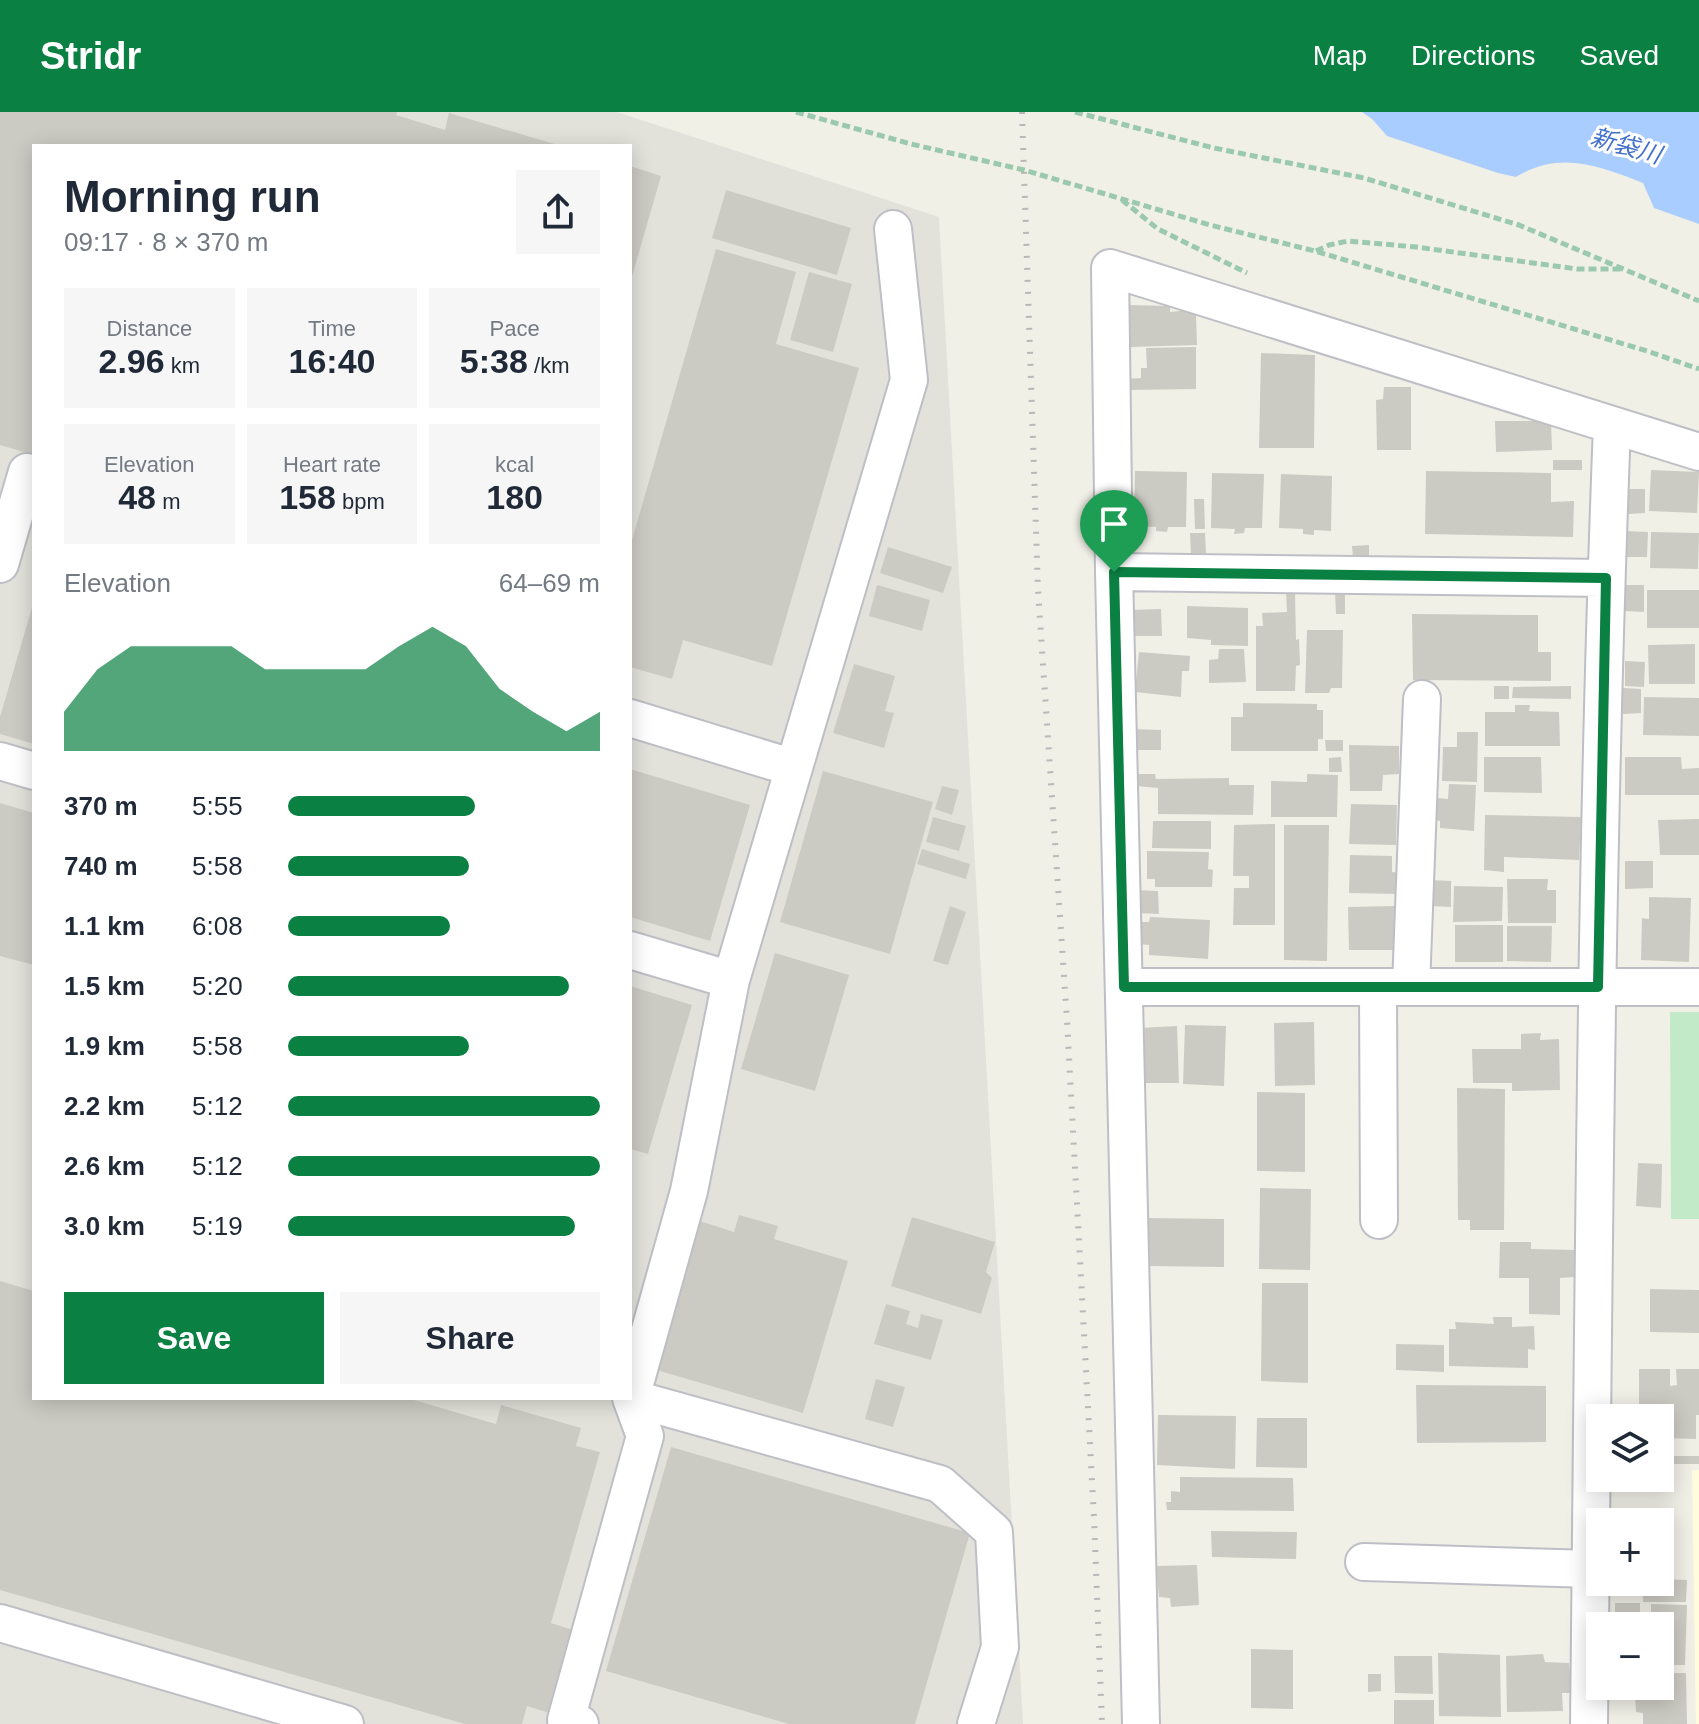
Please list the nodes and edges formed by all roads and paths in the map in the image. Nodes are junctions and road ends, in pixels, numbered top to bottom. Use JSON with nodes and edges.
{"nodes":[{"id":1,"x":796,"y":112,"type":"edge"},
{"id":2,"x":1075,"y":112,"type":"edge"},
{"id":3,"x":893,"y":229,"type":"dead end"},
{"id":4,"x":1315,"y":251,"type":"junction"},
{"id":5,"x":1627,"y":269,"type":"junction"},
{"id":6,"x":1699,"y":301,"type":"edge"},
{"id":7,"x":1699,"y":369,"type":"edge"},
{"id":8,"x":1612,"y":426,"type":"junction"},
{"id":9,"x":1699,"y":452,"type":"edge"},
{"id":10,"x":27,"y":472,"type":"dead end"},
{"id":11,"x":14,"y":546,"type":"edge"},
{"id":12,"x":1114,"y":572,"type":"junction"},
{"id":13,"x":1606,"y":578,"type":"junction"},
{"id":14,"x":1422,"y":699,"type":"dead end"},
{"id":15,"x":632,"y":719,"type":"edge"},
{"id":16,"x":0,"y":761,"type":"edge"},
{"id":17,"x":794,"y":768,"type":"junction"},
{"id":18,"x":32,"y":770,"type":"edge"},
{"id":19,"x":632,"y":951,"type":"edge"},
{"id":20,"x":731,"y":980,"type":"junction"},
{"id":21,"x":1124,"y":987,"type":"junction"},
{"id":22,"x":1394,"y":987,"type":"junction"},
{"id":23,"x":1598,"y":987,"type":"junction"},
{"id":24,"x":1699,"y":987,"type":"edge"},
{"id":25,"x":1379,"y":1220,"type":"dead end"},
{"id":26,"x":632,"y":1394,"type":"edge"},
{"id":27,"x":632,"y":1398,"type":"edge"},
{"id":28,"x":632,"y":1400,"type":"edge"},
{"id":29,"x":1592,"y":1508,"type":"edge"},
{"id":30,"x":1364,"y":1562,"type":"dead end"},
{"id":31,"x":1586,"y":1569,"type":"edge"},
{"id":32,"x":1591,"y":1596,"type":"edge"},
{"id":33,"x":0,"y":1623,"type":"edge"},
{"id":34,"x":345,"y":1724,"type":"edge"},
{"id":35,"x":580,"y":1724,"type":"edge"},
{"id":36,"x":976,"y":1724,"type":"edge"},
{"id":37,"x":1141,"y":1724,"type":"edge"},
{"id":38,"x":1589,"y":1724,"type":"edge"}],
"edges":[{"from":1,"to":4,"type":"path"},
{"from":2,"to":5,"type":"path"},
{"from":3,"to":17,"type":"street"},
{"from":4,"to":5,"type":"path"},
{"from":4,"to":7,"type":"path"},
{"from":5,"to":6,"type":"path"},
{"from":8,"to":9,"type":"street"},
{"from":8,"to":12,"type":"street"},
{"from":8,"to":13,"type":"street"},
{"from":10,"to":11,"type":"street"},
{"from":12,"to":13,"type":"street"},
{"from":12,"to":21,"type":"street"},
{"from":13,"to":23,"type":"street"},
{"from":14,"to":22,"type":"street"},
{"from":15,"to":17,"type":"street"},
{"from":16,"to":18,"type":"street"},
{"from":17,"to":20,"type":"street"},
{"from":19,"to":20,"type":"street"},
{"from":20,"to":26,"type":"street"},
{"from":21,"to":22,"type":"street"},
{"from":21,"to":37,"type":"street"},
{"from":22,"to":23,"type":"street"},
{"from":22,"to":25,"type":"street"},
{"from":23,"to":24,"type":"street"},
{"from":23,"to":29,"type":"street"},
{"from":27,"to":36,"type":"street"},
{"from":28,"to":35,"type":"street"},
{"from":30,"to":31,"type":"street"},
{"from":32,"to":38,"type":"street"},
{"from":33,"to":34,"type":"street"}]}
